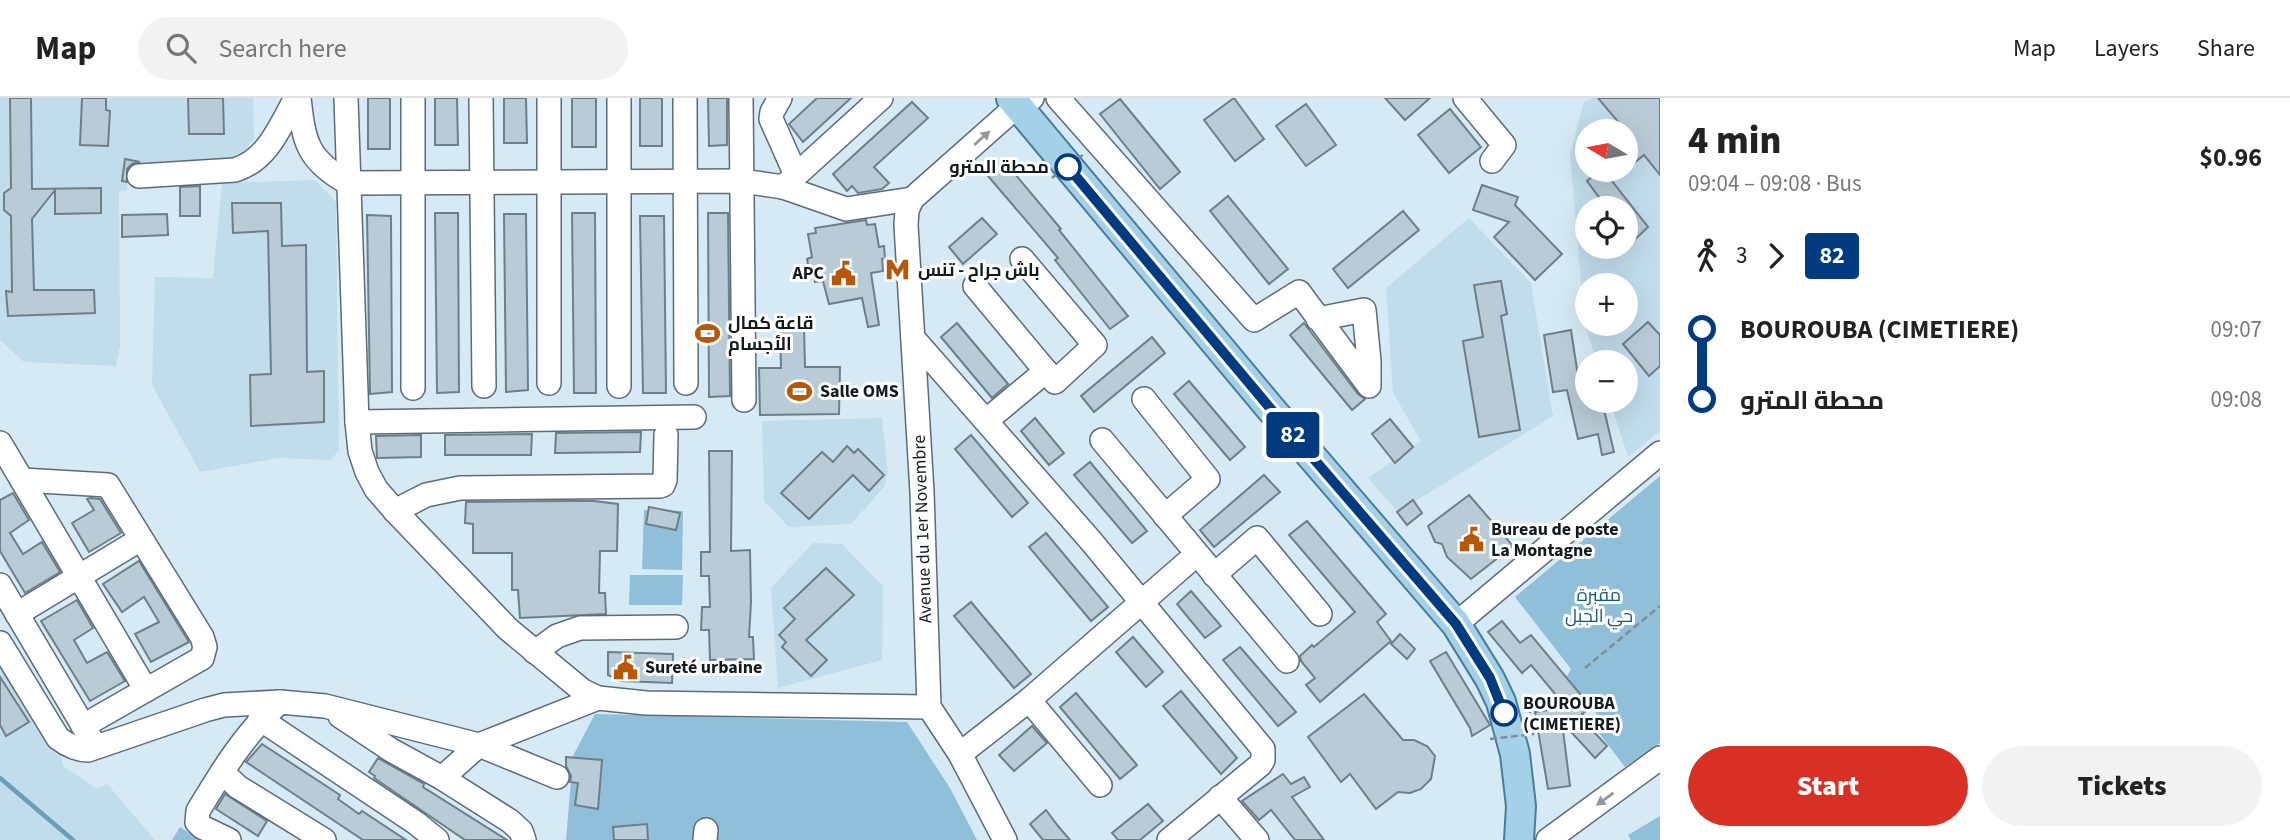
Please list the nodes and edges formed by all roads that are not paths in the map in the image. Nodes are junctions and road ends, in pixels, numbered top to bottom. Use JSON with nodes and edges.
{"nodes":[{"id":1,"x":297,"y":98,"type":"edge"},
{"id":2,"x":346,"y":98,"type":"edge"},
{"id":3,"x":413,"y":98,"type":"edge"},
{"id":4,"x":481,"y":98,"type":"edge"},
{"id":5,"x":549,"y":98,"type":"edge"},
{"id":6,"x":619,"y":98,"type":"edge"},
{"id":7,"x":685,"y":98,"type":"edge"},
{"id":8,"x":741,"y":98,"type":"edge"},
{"id":9,"x":780,"y":98,"type":"edge"},
{"id":10,"x":881,"y":98,"type":"edge"},
{"id":11,"x":1058,"y":98,"type":"edge"},
{"id":12,"x":1465,"y":98,"type":"edge"},
{"id":13,"x":1020,"y":101,"type":"edge"},
{"id":14,"x":1493,"y":161,"type":"dead end"},
{"id":15,"x":139,"y":176,"type":"dead end"},
{"id":16,"x":618,"y":181,"type":"junction"},
{"id":17,"x":686,"y":181,"type":"junction"},
{"id":18,"x":742,"y":181,"type":"junction"},
{"id":19,"x":790,"y":181,"type":"junction"},
{"id":20,"x":348,"y":183,"type":"junction"},
{"id":21,"x":482,"y":183,"type":"junction"},
{"id":22,"x":549,"y":183,"type":"junction"},
{"id":23,"x":413,"y":184,"type":"junction"},
{"id":24,"x":912,"y":199,"type":"junction"},
{"id":25,"x":1022,"y":260,"type":"dead end"},
{"id":26,"x":975,"y":286,"type":"dead end"},
{"id":27,"x":1318,"y":319,"type":"dead end"},
{"id":28,"x":913,"y":338,"type":"junction"},
{"id":29,"x":1046,"y":371,"type":"junction"},
{"id":30,"x":549,"y":383,"type":"dead end"},
{"id":31,"x":686,"y":383,"type":"dead end"},
{"id":32,"x":484,"y":386,"type":"dead end"},
{"id":33,"x":619,"y":386,"type":"dead end"},
{"id":34,"x":413,"y":388,"type":"dead end"},
{"id":35,"x":1144,"y":399,"type":"dead end"},
{"id":36,"x":744,"y":400,"type":"dead end"},
{"id":37,"x":694,"y":417,"type":"dead end"},
{"id":38,"x":987,"y":420,"type":"junction"},
{"id":39,"x":357,"y":422,"type":"junction"},
{"id":40,"x":666,"y":435,"type":"dead end"},
{"id":41,"x":1102,"y":440,"type":"dead end"},
{"id":42,"x":0,"y":443,"type":"edge"},
{"id":43,"x":1660,"y":453,"type":"edge"},
{"id":44,"x":13,"y":476,"type":"edge"},
{"id":45,"x":395,"y":510,"type":"junction"},
{"id":46,"x":1165,"y":516,"type":"junction"},
{"id":47,"x":141,"y":539,"type":"junction"},
{"id":48,"x":1197,"y":554,"type":"junction"},
{"id":49,"x":79,"y":575,"type":"junction"},
{"id":50,"x":1214,"y":575,"type":"junction"},
{"id":51,"x":0,"y":585,"type":"edge"},
{"id":52,"x":1142,"y":603,"type":"junction"},
{"id":53,"x":18,"y":614,"type":"junction"},
{"id":54,"x":1320,"y":614,"type":"dead end"},
{"id":55,"x":1456,"y":624,"type":"junction"},
{"id":56,"x":676,"y":627,"type":"dead end"},
{"id":57,"x":0,"y":643,"type":"edge"},
{"id":58,"x":535,"y":652,"type":"junction"},
{"id":59,"x":1287,"y":661,"type":"dead end"},
{"id":60,"x":146,"y":690,"type":"junction"},
{"id":61,"x":598,"y":698,"type":"junction"},
{"id":62,"x":1029,"y":700,"type":"junction"},
{"id":63,"x":280,"y":702,"type":"junction"},
{"id":64,"x":325,"y":706,"type":"junction"},
{"id":65,"x":929,"y":707,"type":"junction"},
{"id":66,"x":260,"y":719,"type":"junction"},
{"id":67,"x":83,"y":726,"type":"junction"},
{"id":68,"x":480,"y":746,"type":"junction"},
{"id":69,"x":96,"y":747,"type":"junction"},
{"id":70,"x":960,"y":754,"type":"junction"},
{"id":71,"x":1660,"y":758,"type":"edge"},
{"id":72,"x":222,"y":772,"type":"junction"},
{"id":73,"x":557,"y":777,"type":"dead end"},
{"id":74,"x":442,"y":778,"type":"junction"},
{"id":75,"x":1100,"y":785,"type":"dead end"},
{"id":76,"x":1220,"y":797,"type":"junction"},
{"id":77,"x":229,"y":840,"type":"edge"},
{"id":78,"x":324,"y":840,"type":"edge"},
{"id":79,"x":438,"y":840,"type":"edge"},
{"id":80,"x":524,"y":840,"type":"edge"},
{"id":81,"x":1005,"y":840,"type":"edge"},
{"id":82,"x":1169,"y":840,"type":"edge"},
{"id":83,"x":1256,"y":840,"type":"edge"},
{"id":84,"x":1519,"y":840,"type":"edge"},
{"id":85,"x":1548,"y":840,"type":"edge"}],
"edges":[{"from":1,"to":15,"type":"street"},
{"from":1,"to":20,"type":"street"},
{"from":2,"to":20,"type":"street"},
{"from":3,"to":23,"type":"street"},
{"from":4,"to":21,"type":"street"},
{"from":5,"to":22,"type":"street"},
{"from":6,"to":16,"type":"street"},
{"from":7,"to":17,"type":"street"},
{"from":8,"to":18,"type":"street"},
{"from":9,"to":19,"type":"street"},
{"from":10,"to":19,"type":"street"},
{"from":11,"to":27,"type":"street"},
{"from":12,"to":14,"type":"street"},
{"from":24,"to":13,"type":"street","one_way":true},
{"from":13,"to":55,"type":"main road"},
{"from":16,"to":17,"type":"street"},
{"from":16,"to":22,"type":"street"},
{"from":16,"to":33,"type":"street"},
{"from":17,"to":18,"type":"street"},
{"from":17,"to":31,"type":"street"},
{"from":18,"to":19,"type":"street"},
{"from":18,"to":36,"type":"street"},
{"from":19,"to":24,"type":"street"},
{"from":20,"to":23,"type":"street"},
{"from":20,"to":39,"type":"street"},
{"from":21,"to":22,"type":"street"},
{"from":21,"to":23,"type":"street"},
{"from":21,"to":32,"type":"street"},
{"from":22,"to":30,"type":"street"},
{"from":23,"to":34,"type":"street"},
{"from":24,"to":28,"type":"street","name":"Avenue du 1er Novembre"},
{"from":25,"to":29,"type":"street"},
{"from":26,"to":29,"type":"street"},
{"from":28,"to":38,"type":"street"},
{"from":28,"to":65,"type":"street","name":"Avenue du 1er Novembre"},
{"from":29,"to":38,"type":"street"},
{"from":35,"to":46,"type":"street"},
{"from":37,"to":39,"type":"street"},
{"from":38,"to":52,"type":"street"},
{"from":39,"to":45,"type":"street"},
{"from":40,"to":45,"type":"street"},
{"from":41,"to":46,"type":"street"},
{"from":42,"to":44,"type":"street"},
{"from":43,"to":55,"type":"street"},
{"from":44,"to":47,"type":"street"},
{"from":44,"to":49,"type":"street"},
{"from":45,"to":58,"type":"street"},
{"from":46,"to":48,"type":"street"},
{"from":47,"to":49,"type":"street"},
{"from":47,"to":60,"type":"street"},
{"from":48,"to":50,"type":"street"},
{"from":48,"to":52,"type":"street"},
{"from":49,"to":53,"type":"street"},
{"from":49,"to":60,"type":"street"},
{"from":50,"to":54,"type":"street"},
{"from":50,"to":59,"type":"street"},
{"from":51,"to":53,"type":"street"},
{"from":52,"to":62,"type":"street"},
{"from":52,"to":76,"type":"street"},
{"from":53,"to":67,"type":"street"},
{"from":55,"to":84,"type":"main road"},
{"from":56,"to":58,"type":"street"},
{"from":57,"to":69,"type":"street"},
{"from":58,"to":61,"type":"street"},
{"from":60,"to":67,"type":"street"},
{"from":61,"to":65,"type":"street"},
{"from":61,"to":68,"type":"street"},
{"from":62,"to":70,"type":"street"},
{"from":62,"to":75,"type":"street"},
{"from":63,"to":64,"type":"street"},
{"from":63,"to":66,"type":"street"},
{"from":63,"to":69,"type":"street"},
{"from":64,"to":68,"type":"street"},
{"from":64,"to":74,"type":"street"},
{"from":65,"to":70,"type":"street"},
{"from":66,"to":72,"type":"street"},
{"from":66,"to":79,"type":"street"},
{"from":67,"to":69,"type":"street"},
{"from":68,"to":73,"type":"street"},
{"from":68,"to":74,"type":"street"},
{"from":70,"to":81,"type":"street"},
{"from":71,"to":85,"type":"street","one_way":true},
{"from":72,"to":77,"type":"street"},
{"from":72,"to":78,"type":"street"},
{"from":74,"to":80,"type":"street"},
{"from":76,"to":82,"type":"street"},
{"from":76,"to":83,"type":"street"}]}
